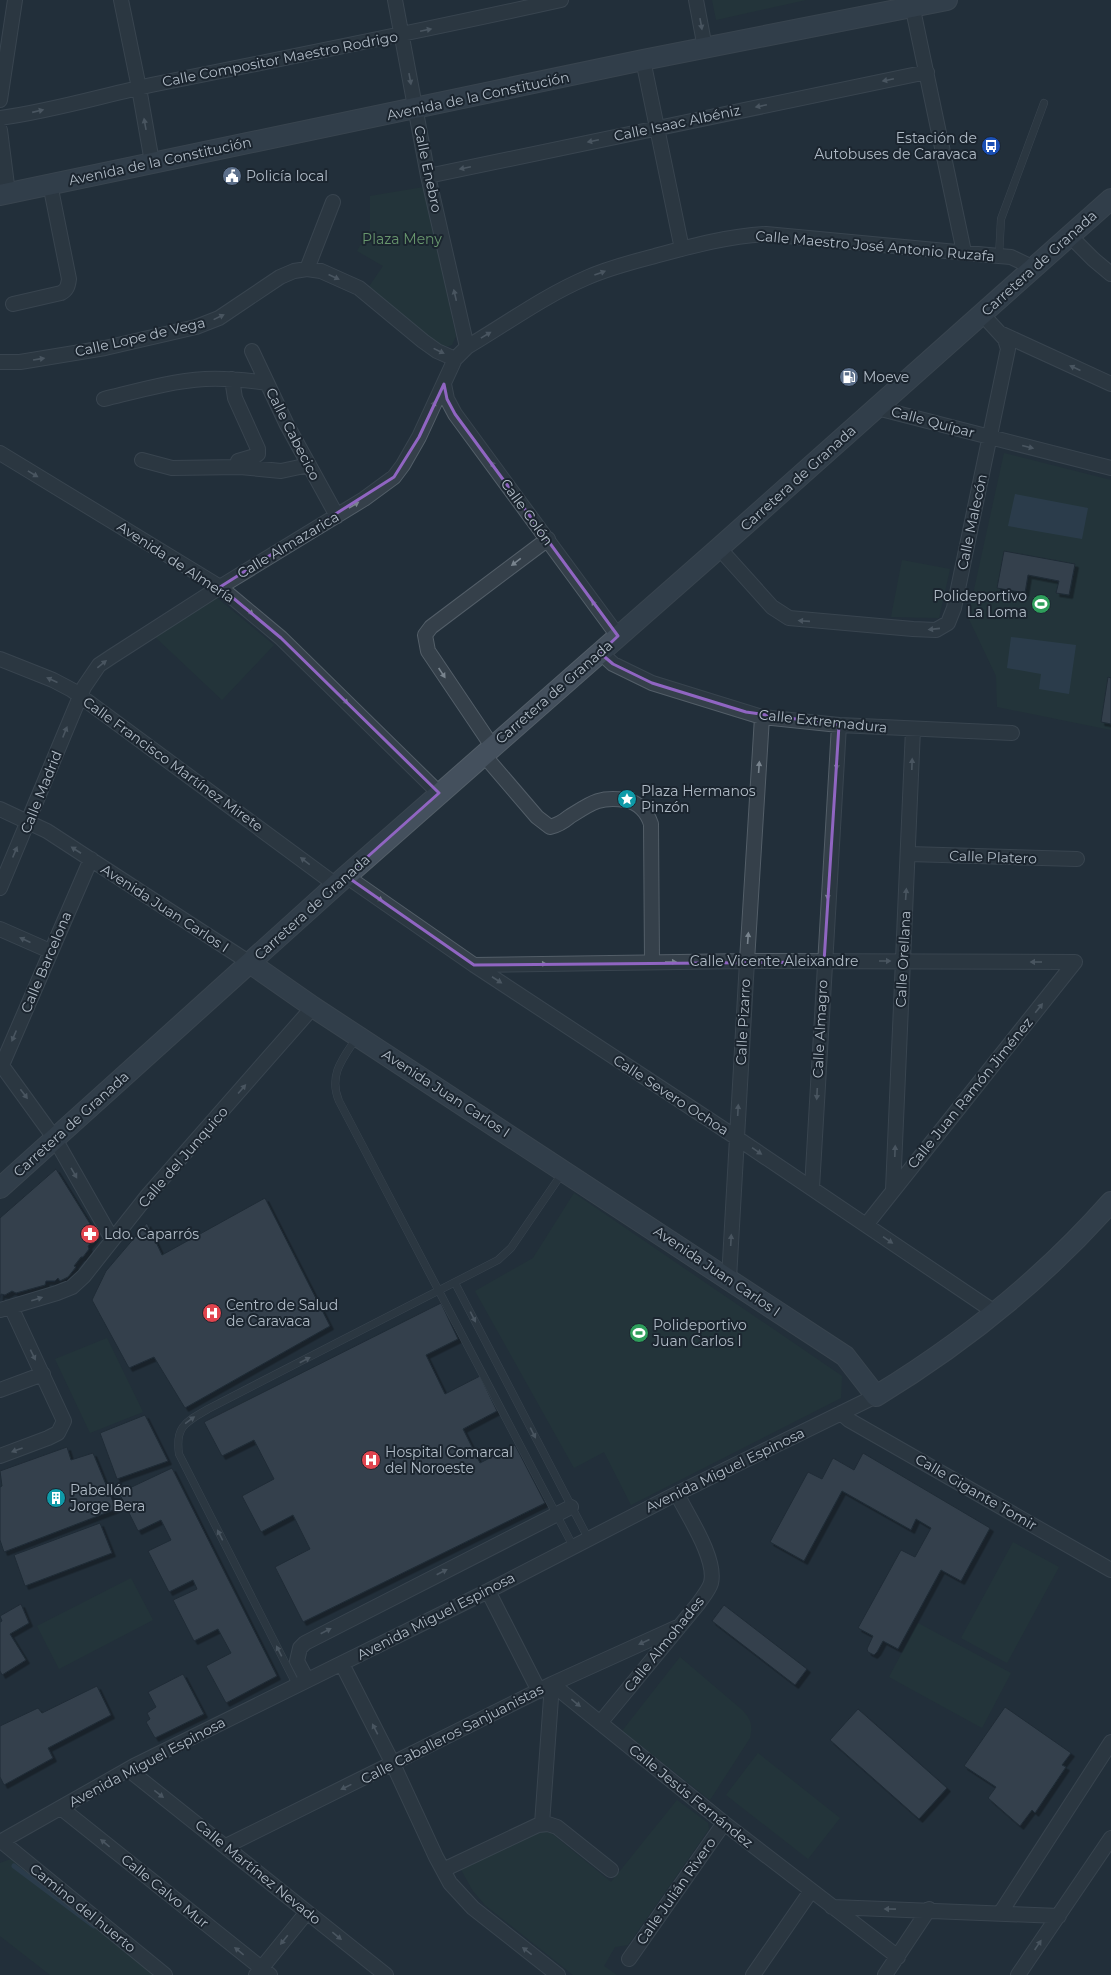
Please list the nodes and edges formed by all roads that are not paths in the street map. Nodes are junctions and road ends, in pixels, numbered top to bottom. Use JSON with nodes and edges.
{"nodes":[{"id":1,"x":15,"y":0,"type":"edge"},
{"id":2,"x":121,"y":0,"type":"edge"},
{"id":3,"x":395,"y":0,"type":"edge"},
{"id":4,"x":561,"y":0,"type":"edge"},
{"id":5,"x":696,"y":0,"type":"edge"},
{"id":6,"x":947,"y":0,"type":"edge"},
{"id":7,"x":912,"y":4,"type":"edge"},
{"id":8,"x":402,"y":35,"type":"junction"},
{"id":9,"x":705,"y":48,"type":"junction"},
{"id":10,"x":643,"y":60,"type":"junction"},
{"id":11,"x":927,"y":72,"type":"junction"},
{"id":12,"x":139,"y":88,"type":"junction"},
{"id":13,"x":0,"y":100,"type":"edge"},
{"id":14,"x":1044,"y":103,"type":"dead end"},
{"id":15,"x":416,"y":109,"type":"junction"},
{"id":16,"x":0,"y":118,"type":"edge"},
{"id":17,"x":657,"y":127,"type":"junction"},
{"id":18,"x":0,"y":130,"type":"edge"},
{"id":19,"x":152,"y":162,"type":"junction"},
{"id":20,"x":428,"y":176,"type":"junction"},
{"id":21,"x":50,"y":184,"type":"junction"},
{"id":22,"x":4,"y":194,"type":"edge"},
{"id":23,"x":1111,"y":199,"type":"edge"},
{"id":24,"x":333,"y":202,"type":"dead end"},
{"id":25,"x":1070,"y":236,"type":"junction"},
{"id":26,"x":682,"y":249,"type":"junction"},
{"id":27,"x":964,"y":252,"type":"junction"},
{"id":28,"x":998,"y":256,"type":"junction"},
{"id":29,"x":307,"y":268,"type":"junction"},
{"id":30,"x":1034,"y":268,"type":"junction"},
{"id":31,"x":1111,"y":274,"type":"edge"},
{"id":32,"x":13,"y":304,"type":"dead end"},
{"id":33,"x":982,"y":314,"type":"junction"},
{"id":34,"x":1000,"y":333,"type":"junction"},
{"id":35,"x":1025,"y":346,"type":"junction"},
{"id":36,"x":467,"y":347,"type":"junction"},
{"id":37,"x":252,"y":350,"type":"dead end"},
{"id":38,"x":1007,"y":354,"type":"junction"},
{"id":39,"x":455,"y":359,"type":"junction"},
{"id":40,"x":0,"y":362,"type":"edge"},
{"id":41,"x":232,"y":379,"type":"junction"},
{"id":42,"x":267,"y":382,"type":"junction"},
{"id":43,"x":444,"y":384,"type":"junction"},
{"id":44,"x":1111,"y":384,"type":"edge"},
{"id":45,"x":104,"y":399,"type":"dead end"},
{"id":46,"x":876,"y":408,"type":"junction"},
{"id":47,"x":990,"y":437,"type":"junction"},
{"id":48,"x":0,"y":453,"type":"edge"},
{"id":49,"x":142,"y":460,"type":"dead end"},
{"id":50,"x":309,"y":465,"type":"junction"},
{"id":51,"x":240,"y":467,"type":"junction"},
{"id":52,"x":1111,"y":468,"type":"edge"},
{"id":53,"x":337,"y":516,"type":"junction"},
{"id":54,"x":548,"y":539,"type":"junction"},
{"id":55,"x":719,"y":548,"type":"junction"},
{"id":56,"x":220,"y":587,"type":"junction"},
{"id":57,"x":618,"y":636,"type":"junction"},
{"id":58,"x":600,"y":652,"type":"junction"},
{"id":59,"x":0,"y":659,"type":"edge"},
{"id":60,"x":80,"y":695,"type":"junction"},
{"id":61,"x":762,"y":717,"type":"junction"},
{"id":62,"x":839,"y":725,"type":"junction"},
{"id":63,"x":913,"y":729,"type":"junction"},
{"id":64,"x":1012,"y":733,"type":"dead end"},
{"id":65,"x":488,"y":750,"type":"junction"},
{"id":66,"x":439,"y":793,"type":"junction"},
{"id":67,"x":0,"y":810,"type":"edge"},
{"id":68,"x":28,"y":822,"type":"junction"},
{"id":69,"x":909,"y":854,"type":"junction"},
{"id":70,"x":91,"y":859,"type":"junction"},
{"id":71,"x":1077,"y":859,"type":"dead end"},
{"id":72,"x":341,"y":880,"type":"junction"},
{"id":73,"x":0,"y":888,"type":"edge"},
{"id":74,"x":0,"y":929,"type":"edge"},
{"id":75,"x":50,"y":951,"type":"junction"},
{"id":76,"x":747,"y":961,"type":"junction"},
{"id":77,"x":902,"y":961,"type":"junction"},
{"id":78,"x":652,"y":962,"type":"junction"},
{"id":79,"x":824,"y":962,"type":"junction"},
{"id":80,"x":1075,"y":962,"type":"joint"},
{"id":81,"x":250,"y":963,"type":"junction"},
{"id":82,"x":474,"y":965,"type":"junction"},
{"id":83,"x":313,"y":1007,"type":"junction"},
{"id":84,"x":358,"y":1036,"type":"junction"},
{"id":85,"x":1,"y":1064,"type":"edge"},
{"id":86,"x":737,"y":1138,"type":"junction"},
{"id":87,"x":55,"y":1139,"type":"junction"},
{"id":88,"x":565,"y":1170,"type":"junction"},
{"id":89,"x":0,"y":1188,"type":"edge"},
{"id":90,"x":812,"y":1188,"type":"junction"},
{"id":91,"x":893,"y":1190,"type":"junction"},
{"id":92,"x":1111,"y":1202,"type":"edge"},
{"id":93,"x":866,"y":1225,"type":"junction"},
{"id":94,"x":112,"y":1240,"type":"junction"},
{"id":95,"x":730,"y":1279,"type":"junction"},
{"id":96,"x":455,"y":1283,"type":"junction"},
{"id":97,"x":439,"y":1291,"type":"junction"},
{"id":98,"x":5,"y":1309,"type":"edge"},
{"id":99,"x":996,"y":1313,"type":"junction"},
{"id":100,"x":43,"y":1374,"type":"junction"},
{"id":101,"x":0,"y":1390,"type":"edge"},
{"id":102,"x":876,"y":1396,"type":"junction"},
{"id":103,"x":841,"y":1413,"type":"junction"},
{"id":104,"x":0,"y":1456,"type":"edge"},
{"id":105,"x":677,"y":1494,"type":"junction"},
{"id":106,"x":571,"y":1507,"type":"junction"},
{"id":107,"x":556,"y":1515,"type":"junction"},
{"id":108,"x":588,"y":1538,"type":"junction"},
{"id":109,"x":573,"y":1546,"type":"junction"},
{"id":110,"x":1111,"y":1570,"type":"edge"},
{"id":111,"x":488,"y":1591,"type":"junction"},
{"id":112,"x":680,"y":1626,"type":"junction"},
{"id":113,"x":342,"y":1664,"type":"junction"},
{"id":114,"x":302,"y":1683,"type":"junction"},
{"id":115,"x":552,"y":1684,"type":"junction"},
{"id":116,"x":539,"y":1691,"type":"junction"},
{"id":117,"x":600,"y":1723,"type":"junction"},
{"id":118,"x":1111,"y":1742,"type":"edge"},
{"id":119,"x":393,"y":1764,"type":"junction"},
{"id":120,"x":129,"y":1770,"type":"junction"},
{"id":121,"x":61,"y":1808,"type":"junction"},
{"id":122,"x":724,"y":1823,"type":"junction"},
{"id":123,"x":542,"y":1824,"type":"junction"},
{"id":124,"x":1111,"y":1838,"type":"edge"},
{"id":125,"x":1,"y":1842,"type":"edge"},
{"id":126,"x":226,"y":1846,"type":"junction"},
{"id":127,"x":443,"y":1870,"type":"junction"},
{"id":128,"x":612,"y":1870,"type":"dead end"},
{"id":129,"x":811,"y":1891,"type":"junction"},
{"id":130,"x":832,"y":1907,"type":"junction"},
{"id":131,"x":929,"y":1909,"type":"junction"},
{"id":132,"x":307,"y":1912,"type":"junction"},
{"id":133,"x":1001,"y":1912,"type":"junction"},
{"id":134,"x":1058,"y":1916,"type":"junction"},
{"id":135,"x":898,"y":1957,"type":"junction"},
{"id":136,"x":629,"y":1959,"type":"dead end"},
{"id":137,"x":262,"y":1973,"type":"edge"},
{"id":138,"x":165,"y":1975,"type":"edge"},
{"id":139,"x":386,"y":1975,"type":"edge"},
{"id":140,"x":558,"y":1975,"type":"edge"},
{"id":141,"x":753,"y":1975,"type":"edge"},
{"id":142,"x":885,"y":1975,"type":"edge"},
{"id":143,"x":1018,"y":1975,"type":"edge"}],
"edges":[{"from":1,"to":13,"type":"street"},
{"from":2,"to":12,"type":"street"},
{"from":3,"to":8,"type":"street","name":"Calle Enebro"},
{"from":8,"to":4,"type":"street","name":"Calle Compositor Maestro Rodrigo","one_way":true},
{"from":5,"to":9,"type":"street","one_way":true},
{"from":6,"to":7,"type":"street","name":"Avenida de la Constitución"},
{"from":7,"to":9,"type":"street","name":"Avenida de la Constitución"},
{"from":7,"to":11,"type":"street"},
{"from":8,"to":12,"type":"street","name":"Calle Compositor Maestro Rodrigo"},
{"from":8,"to":15,"type":"street","name":"Calle Enebro","one_way":true},
{"from":9,"to":10,"type":"street","name":"Avenida de la Constitución"},
{"from":10,"to":15,"type":"street","name":"Avenida de la Constitución"},
{"from":10,"to":17,"type":"street"},
{"from":11,"to":17,"type":"street","name":"Calle Isaac Albéniz","one_way":true},
{"from":11,"to":27,"type":"street"},
{"from":16,"to":12,"type":"street","name":"Calle Compositor Maestro Rodrigo","one_way":true},
{"from":19,"to":12,"type":"street","one_way":true},
{"from":14,"to":28,"type":"lane"},
{"from":15,"to":19,"type":"street","name":"Avenida de la Constitución"},
{"from":15,"to":20,"type":"street","name":"Calle Enebro"},
{"from":17,"to":20,"type":"street","name":"Calle Isaac Albéniz","one_way":true},
{"from":17,"to":26,"type":"street"},
{"from":18,"to":22,"type":"street"},
{"from":19,"to":21,"type":"street","name":"Avenida de la Constitución"},
{"from":36,"to":20,"type":"street","name":"Calle Enebro","one_way":true},
{"from":21,"to":22,"type":"street","name":"Avenida de la Constitución"},
{"from":21,"to":32,"type":"street"},
{"from":23,"to":25,"type":"street","name":"Carretera de Granada"},
{"from":24,"to":29,"type":"street"},
{"from":25,"to":30,"type":"street","name":"Carretera de Granada"},
{"from":25,"to":31,"type":"street"},
{"from":26,"to":27,"type":"street","name":"Calle Maestro José Antonio Ruzafa"},
{"from":36,"to":26,"type":"street","name":"Calle Maestro José Antonio Ruzafa","one_way":true},
{"from":27,"to":28,"type":"street","name":"Calle Maestro José Antonio Ruzafa"},
{"from":28,"to":30,"type":"street","name":"Calle Maestro José Antonio Ruzafa"},
{"from":29,"to":39,"type":"street","name":"Calle Lope de Vega","one_way":true},
{"from":40,"to":29,"type":"street","name":"Calle Lope de Vega","one_way":true},
{"from":30,"to":33,"type":"street","name":"Carretera de Granada"},
{"from":33,"to":34,"type":"street","name":"Calle Malecón"},
{"from":33,"to":46,"type":"street","name":"Carretera de Granada"},
{"from":34,"to":35,"type":"street"},
{"from":34,"to":38,"type":"street","name":"Calle Malecón"},
{"from":35,"to":38,"type":"street"},
{"from":44,"to":35,"type":"street","one_way":true},
{"from":36,"to":39,"type":"street","name":"Calle Maestro José Antonio Ruzafa"},
{"from":37,"to":42,"type":"street","name":"Calle Cabecico"},
{"from":38,"to":47,"type":"street","name":"Calle Malecón"},
{"from":39,"to":43,"type":"street","name":"Calle Almazarica"},
{"from":41,"to":42,"type":"street"},
{"from":41,"to":45,"type":"street"},
{"from":41,"to":51,"type":"street"},
{"from":42,"to":50,"type":"street","name":"Calle Cabecico"},
{"from":53,"to":43,"type":"street","name":"Calle Almazarica","one_way":true},
{"from":54,"to":43,"type":"street","name":"Calle Colón","one_way":true},
{"from":46,"to":47,"type":"street","name":"Calle Quípar"},
{"from":46,"to":55,"type":"street","name":"Carretera de Granada"},
{"from":47,"to":52,"type":"street","name":"Calle Quípar","one_way":true},
{"from":47,"to":55,"type":"street","name":"Calle Malecón","one_way":true},
{"from":48,"to":56,"type":"street","name":"Avenida de Almería","one_way":true},
{"from":49,"to":51,"type":"street"},
{"from":50,"to":51,"type":"street"},
{"from":50,"to":53,"type":"street","name":"Calle Cabecico"},
{"from":53,"to":56,"type":"street","name":"Calle Almazarica"},
{"from":57,"to":54,"type":"street","name":"Calle Colón","one_way":true},
{"from":54,"to":65,"type":"street","one_way":true},
{"from":55,"to":57,"type":"street","name":"Carretera de Granada"},
{"from":60,"to":56,"type":"street","name":"Calle Almazarica","one_way":true},
{"from":56,"to":66,"type":"street","name":"Avenida de Almería","one_way":true},
{"from":57,"to":58,"type":"street","name":"Carretera de Granada"},
{"from":58,"to":61,"type":"street","name":"Calle Extremadura"},
{"from":58,"to":65,"type":"street","name":"Carretera de Granada"},
{"from":60,"to":59,"type":"street","name":"Calle Francisco Martínez Mirete","one_way":true},
{"from":68,"to":60,"type":"street","name":"Calle Madrid","one_way":true},
{"from":72,"to":60,"type":"street","name":"Calle Francisco Martínez Mirete","one_way":true},
{"from":61,"to":62,"type":"street","name":"Calle Extremadura"},
{"from":76,"to":61,"type":"street","name":"Calle Pizarro","one_way":true},
{"from":62,"to":63,"type":"street","name":"Calle Extremadura"},
{"from":62,"to":79,"type":"street","name":"Calle Almagro","one_way":true},
{"from":63,"to":64,"type":"street","name":"Calle Extremadura"},
{"from":69,"to":63,"type":"street","name":"Calle Orellana","one_way":true},
{"from":65,"to":66,"type":"street","name":"Carretera de Granada"},
{"from":65,"to":78,"type":"street"},
{"from":66,"to":72,"type":"street","name":"Carretera de Granada"},
{"from":67,"to":68,"type":"street","name":"Avenida Juan Carlos I"},
{"from":70,"to":68,"type":"street","name":"Avenida Juan Carlos I","one_way":true},
{"from":73,"to":68,"type":"street","name":"Calle Madrid","one_way":true},
{"from":69,"to":71,"type":"street","name":"Calle Platero"},
{"from":77,"to":69,"type":"street","name":"Calle Orellana","one_way":true},
{"from":70,"to":75,"type":"street","name":"Calle Barcelona"},
{"from":70,"to":81,"type":"street","name":"Avenida Juan Carlos I"},
{"from":72,"to":81,"type":"street","name":"Carretera de Granada"},
{"from":72,"to":82,"type":"street","name":"Calle Severo Ochoa","one_way":true},
{"from":75,"to":74,"type":"street","one_way":true},
{"from":75,"to":85,"type":"street","name":"Calle Barcelona","one_way":true},
{"from":78,"to":76,"type":"street","name":"Calle Vicente Aleixandre","one_way":true},
{"from":76,"to":79,"type":"street","name":"Calle Vicente Aleixandre"},
{"from":86,"to":76,"type":"street","name":"Calle Pizarro","one_way":true},
{"from":79,"to":77,"type":"street","name":"Calle Vicente Aleixandre","one_way":true},
{"from":80,"to":77,"type":"street","name":"Calle Vicente Aleixandre","one_way":true},
{"from":91,"to":77,"type":"street","name":"Calle Orellana","one_way":true},
{"from":82,"to":78,"type":"street","name":"Calle Vicente Aleixandre","one_way":true},
{"from":79,"to":90,"type":"street","name":"Calle Almagro","one_way":true},
{"from":91,"to":80,"type":"street","name":"Calle Juan Ramón Jiménez","one_way":true},
{"from":81,"to":83,"type":"street","name":"Avenida Juan Carlos I"},
{"from":81,"to":87,"type":"street","name":"Carretera de Granada"},
{"from":82,"to":86,"type":"street","name":"Calle Severo Ochoa","one_way":true},
{"from":83,"to":84,"type":"street","name":"Avenida Juan Carlos I"},
{"from":94,"to":83,"type":"street","name":"Calle del Junquico","one_way":true},
{"from":84,"to":88,"type":"street","name":"Avenida Juan Carlos I"},
{"from":84,"to":97,"type":"lane"},
{"from":85,"to":87,"type":"street","one_way":true},
{"from":86,"to":90,"type":"street","name":"Calle Severo Ochoa","one_way":true},
{"from":95,"to":86,"type":"street","name":"Calle Pizarro","one_way":true},
{"from":87,"to":89,"type":"street","name":"Carretera de Granada"},
{"from":87,"to":94,"type":"street","one_way":true},
{"from":88,"to":95,"type":"street","name":"Avenida Juan Carlos I"},
{"from":88,"to":96,"type":"lane"},
{"from":90,"to":93,"type":"street","name":"Calle Severo Ochoa"},
{"from":91,"to":93,"type":"street","name":"Calle Juan Ramón Jiménez"},
{"from":92,"to":99,"type":"street"},
{"from":93,"to":99,"type":"street","name":"Calle Severo Ochoa","one_way":true},
{"from":98,"to":94,"type":"street","name":"Calle del Junquico","one_way":true},
{"from":95,"to":102,"type":"street","name":"Avenida Juan Carlos I"},
{"from":96,"to":97,"type":"lane"},
{"from":96,"to":106,"type":"lane","one_way":true},
{"from":97,"to":107,"type":"lane"},
{"from":114,"to":97,"type":"lane","one_way":true},
{"from":98,"to":100,"type":"street","one_way":true},
{"from":99,"to":102,"type":"street"},
{"from":100,"to":101,"type":"street"},
{"from":100,"to":104,"type":"street","one_way":true},
{"from":102,"to":103,"type":"street","name":"Avenida Miguel Espinosa"},
{"from":103,"to":105,"type":"street","name":"Avenida Miguel Espinosa"},
{"from":103,"to":110,"type":"street","name":"Calle Gigante Tomir"},
{"from":105,"to":108,"type":"street","name":"Avenida Miguel Espinosa"},
{"from":105,"to":112,"type":"street","name":"Calle Almohades"},
{"from":106,"to":107,"type":"street"},
{"from":106,"to":108,"type":"lane"},
{"from":107,"to":109,"type":"lane"},
{"from":114,"to":107,"type":"street","one_way":true},
{"from":108,"to":109,"type":"street","name":"Avenida Miguel Espinosa"},
{"from":109,"to":111,"type":"street","name":"Avenida Miguel Espinosa"},
{"from":111,"to":113,"type":"street","name":"Avenida Miguel Espinosa"},
{"from":111,"to":116,"type":"street"},
{"from":112,"to":115,"type":"street","name":"Calle Caballeros Sanjuanistas","one_way":true},
{"from":112,"to":117,"type":"street","name":"Calle Almohades"},
{"from":113,"to":114,"type":"street","name":"Avenida Miguel Espinosa"},
{"from":119,"to":113,"type":"street","one_way":true},
{"from":114,"to":120,"type":"street","name":"Avenida Miguel Espinosa"},
{"from":115,"to":116,"type":"street","name":"Calle Caballeros Sanjuanistas"},
{"from":115,"to":117,"type":"street","name":"Calle Jesús Fernández","one_way":true},
{"from":115,"to":123,"type":"street"},
{"from":116,"to":119,"type":"street","name":"Calle Caballeros Sanjuanistas"},
{"from":117,"to":122,"type":"street","name":"Calle Jesús Fernández"},
{"from":118,"to":133,"type":"street"},
{"from":119,"to":126,"type":"street","name":"Calle Caballeros Sanjuanistas","one_way":true},
{"from":119,"to":127,"type":"street"},
{"from":120,"to":121,"type":"street","name":"Avenida Miguel Espinosa"},
{"from":120,"to":126,"type":"street","name":"Calle Martínez Nevado","one_way":true},
{"from":121,"to":125,"type":"street","name":"Avenida Miguel Espinosa"},
{"from":137,"to":121,"type":"street","name":"Calle Calvo Mur","one_way":true},
{"from":122,"to":129,"type":"street","name":"Calle Jesús Fernández"},
{"from":122,"to":136,"type":"street","name":"Calle Julián Rivero"},
{"from":123,"to":127,"type":"street"},
{"from":123,"to":128,"type":"street"},
{"from":124,"to":134,"type":"street"},
{"from":125,"to":138,"type":"street","name":"Camino del huerto"},
{"from":126,"to":132,"type":"street","name":"Calle Martínez Nevado"},
{"from":140,"to":127,"type":"street","one_way":true},
{"from":129,"to":130,"type":"street","name":"Calle Jesús Fernández"},
{"from":129,"to":141,"type":"street"},
{"from":131,"to":130,"type":"street","one_way":true},
{"from":130,"to":135,"type":"street","name":"Calle Jesús Fernández"},
{"from":131,"to":133,"type":"street"},
{"from":131,"to":135,"type":"street"},
{"from":132,"to":137,"type":"street","one_way":true},
{"from":132,"to":139,"type":"street","name":"Calle Martínez Nevado","one_way":true},
{"from":133,"to":134,"type":"street"},
{"from":143,"to":134,"type":"street","one_way":true},
{"from":135,"to":142,"type":"street"}]}
